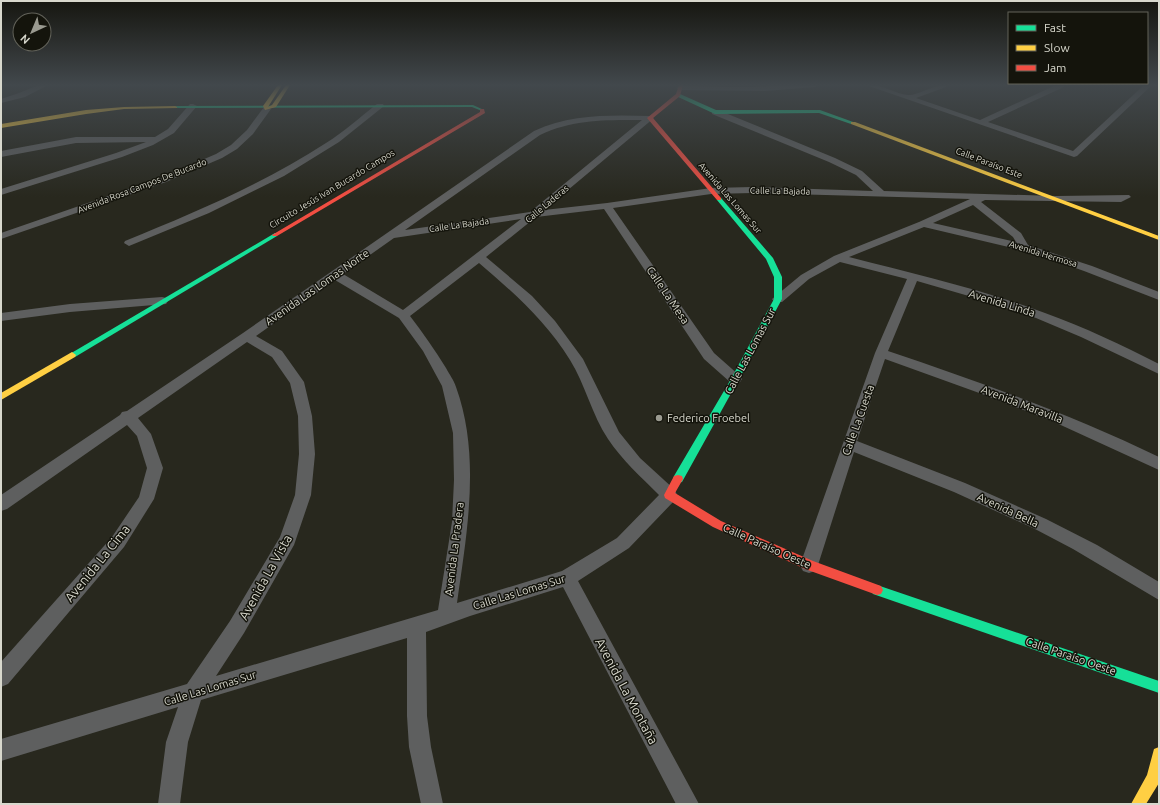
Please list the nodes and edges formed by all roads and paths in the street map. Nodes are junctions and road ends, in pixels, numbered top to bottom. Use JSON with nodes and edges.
{"nodes":[{"id":1,"x":22,"y":123,"type":"edge"},
{"id":2,"x":178,"y":123,"type":"edge"},
{"id":3,"x":257,"y":123,"type":"edge"},
{"id":4,"x":358,"y":123,"type":"edge"},
{"id":5,"x":465,"y":123,"type":"edge"},
{"id":6,"x":566,"y":123,"type":"edge"},
{"id":7,"x":645,"y":123,"type":"edge"},
{"id":8,"x":654,"y":123,"type":"edge"},
{"id":9,"x":741,"y":123,"type":"edge"},
{"id":10,"x":851,"y":123,"type":"edge"},
{"id":11,"x":984,"y":123,"type":"edge"},
{"id":12,"x":1106,"y":123,"type":"edge"},
{"id":13,"x":1,"y":126,"type":"edge"},
{"id":14,"x":159,"y":139,"type":"junction"},
{"id":15,"x":1,"y":154,"type":"edge"},
{"id":16,"x":711,"y":191,"type":"junction"},
{"id":17,"x":1,"y":192,"type":"edge"},
{"id":18,"x":880,"y":193,"type":"junction"},
{"id":19,"x":1126,"y":197,"type":"dead end"},
{"id":20,"x":979,"y":199,"type":"junction"},
{"id":21,"x":1056,"y":199,"type":"junction"},
{"id":22,"x":608,"y":206,"type":"junction"},
{"id":23,"x":535,"y":214,"type":"junction"},
{"id":24,"x":923,"y":224,"type":"junction"},
{"id":25,"x":1,"y":236,"type":"edge"},
{"id":26,"x":389,"y":236,"type":"junction"},
{"id":27,"x":1159,"y":238,"type":"edge"},
{"id":28,"x":129,"y":243,"type":"dead end"},
{"id":29,"x":1024,"y":247,"type":"junction"},
{"id":30,"x":480,"y":258,"type":"junction"},
{"id":31,"x":838,"y":258,"type":"junction"},
{"id":32,"x":334,"y":274,"type":"junction"},
{"id":33,"x":913,"y":277,"type":"junction"},
{"id":34,"x":1159,"y":296,"type":"edge"},
{"id":35,"x":778,"y":299,"type":"junction"},
{"id":36,"x":162,"y":301,"type":"junction"},
{"id":37,"x":403,"y":315,"type":"junction"},
{"id":38,"x":1,"y":317,"type":"edge"},
{"id":39,"x":247,"y":336,"type":"junction"},
{"id":40,"x":882,"y":353,"type":"junction"},
{"id":41,"x":1159,"y":369,"type":"edge"},
{"id":42,"x":735,"y":380,"type":"junction"},
{"id":43,"x":1,"y":397,"type":"edge"},
{"id":44,"x":128,"y":416,"type":"junction"},
{"id":45,"x":849,"y":444,"type":"junction"},
{"id":46,"x":1159,"y":464,"type":"edge"},
{"id":47,"x":669,"y":495,"type":"junction"},
{"id":48,"x":1,"y":504,"type":"edge"},
{"id":49,"x":809,"y":565,"type":"junction"},
{"id":50,"x":567,"y":578,"type":"junction"},
{"id":51,"x":1159,"y":592,"type":"edge"},
{"id":52,"x":446,"y":615,"type":"junction"},
{"id":53,"x":417,"y":626,"type":"junction"},
{"id":54,"x":1,"y":677,"type":"edge"},
{"id":55,"x":1159,"y":687,"type":"edge"},
{"id":56,"x":193,"y":694,"type":"junction"},
{"id":57,"x":1,"y":750,"type":"edge"},
{"id":58,"x":1159,"y":754,"type":"edge"},
{"id":59,"x":169,"y":804,"type":"edge"},
{"id":60,"x":432,"y":804,"type":"edge"},
{"id":61,"x":688,"y":804,"type":"edge"},
{"id":62,"x":1138,"y":804,"type":"edge"}],
"edges":[{"from":1,"to":13,"type":"street","name":"Circuito Jesús Ivan Bucardo Campos"},
{"from":2,"to":14,"type":"street"},
{"from":3,"to":25,"type":"street","name":"Avenida Rosa Campos De Bucardo"},
{"from":4,"to":28,"type":"street"},
{"from":5,"to":36,"type":"street","name":"Circuito Jesús Ivan Bucardo Campos"},
{"from":6,"to":26,"type":"street","name":"Avenida Las Lomas Norte"},
{"from":7,"to":23,"type":"street","name":"Calle Laderas"},
{"from":8,"to":16,"type":"street","name":"Avenida Las Lomas Sur"},
{"from":9,"to":18,"type":"street"},
{"from":10,"to":21,"type":"street","name":"Calle Paraíso Este"},
{"from":11,"to":12,"type":"street"},
{"from":14,"to":15,"type":"street"},
{"from":14,"to":17,"type":"street"},
{"from":16,"to":18,"type":"street","name":"Calle La Bajada"},
{"from":16,"to":22,"type":"street","name":"Calle La Bajada"},
{"from":16,"to":35,"type":"street","name":"Avenida Las Lomas Sur"},
{"from":18,"to":20,"type":"street","name":"Calle La Bajada"},
{"from":19,"to":21,"type":"street","name":"Calle La Bajada"},
{"from":20,"to":21,"type":"street","name":"Calle La Bajada"},
{"from":20,"to":24,"type":"street","name":"Calle Las Lomas Sur"},
{"from":20,"to":29,"type":"street"},
{"from":21,"to":27,"type":"street","name":"Calle Paraíso Este"},
{"from":22,"to":23,"type":"street","name":"Calle La Bajada"},
{"from":22,"to":42,"type":"street","name":"Calle La Mesa"},
{"from":23,"to":26,"type":"street","name":"Calle La Bajada"},
{"from":23,"to":30,"type":"street","name":"Calle Laderas"},
{"from":24,"to":29,"type":"street","name":"Avenida Hermosa"},
{"from":24,"to":31,"type":"street","name":"Calle Las Lomas Sur"},
{"from":26,"to":32,"type":"street","name":"Avenida Las Lomas Norte"},
{"from":29,"to":34,"type":"street","name":"Avenida Hermosa"},
{"from":30,"to":37,"type":"street","name":"Calle Laderas"},
{"from":30,"to":47,"type":"street","name":"Calle Paraíso Oeste"},
{"from":31,"to":33,"type":"street","name":"Avenida Linda"},
{"from":31,"to":35,"type":"street","name":"Calle Las Lomas Sur"},
{"from":32,"to":37,"type":"street","name":"Avenida La Pradera"},
{"from":32,"to":39,"type":"street","name":"Avenida Las Lomas Norte"},
{"from":33,"to":40,"type":"street","name":"Calle La Cuesta"},
{"from":33,"to":41,"type":"street","name":"Avenida Linda"},
{"from":35,"to":42,"type":"street","name":"Calle Las Lomas Sur"},
{"from":36,"to":38,"type":"street"},
{"from":36,"to":43,"type":"street","name":"Circuito Jesús Ivan Bucardo Campos"},
{"from":37,"to":52,"type":"street","name":"Avenida La Pradera"},
{"from":39,"to":44,"type":"street","name":"Avenida Las Lomas Norte"},
{"from":39,"to":56,"type":"street","name":"Avenida La Vista"},
{"from":40,"to":45,"type":"street","name":"Calle La Cuesta"},
{"from":40,"to":46,"type":"street","name":"Avenida Maravilla"},
{"from":42,"to":47,"type":"street","name":"Calle Las Lomas Sur"},
{"from":44,"to":48,"type":"street","name":"Avenida Las Lomas Norte"},
{"from":44,"to":54,"type":"street","name":"Avenida La Cima"},
{"from":45,"to":49,"type":"street","name":"Calle La Cuesta"},
{"from":45,"to":51,"type":"street","name":"Avenida Bella"},
{"from":47,"to":49,"type":"street","name":"Calle Paraíso Oeste"},
{"from":47,"to":50,"type":"street","name":"Calle Las Lomas Sur"},
{"from":49,"to":55,"type":"street","name":"Calle Paraíso Oeste"},
{"from":50,"to":52,"type":"street","name":"Calle Las Lomas Sur"},
{"from":50,"to":61,"type":"street","name":"Avenida La Montaña"},
{"from":52,"to":53,"type":"street","name":"Calle Las Lomas Sur"},
{"from":53,"to":56,"type":"street","name":"Calle Las Lomas Sur"},
{"from":53,"to":60,"type":"street"},
{"from":56,"to":57,"type":"street","name":"Calle Las Lomas Sur"},
{"from":56,"to":59,"type":"street","name":"Avenida La Vista"},
{"from":58,"to":62,"type":"street"}]}
